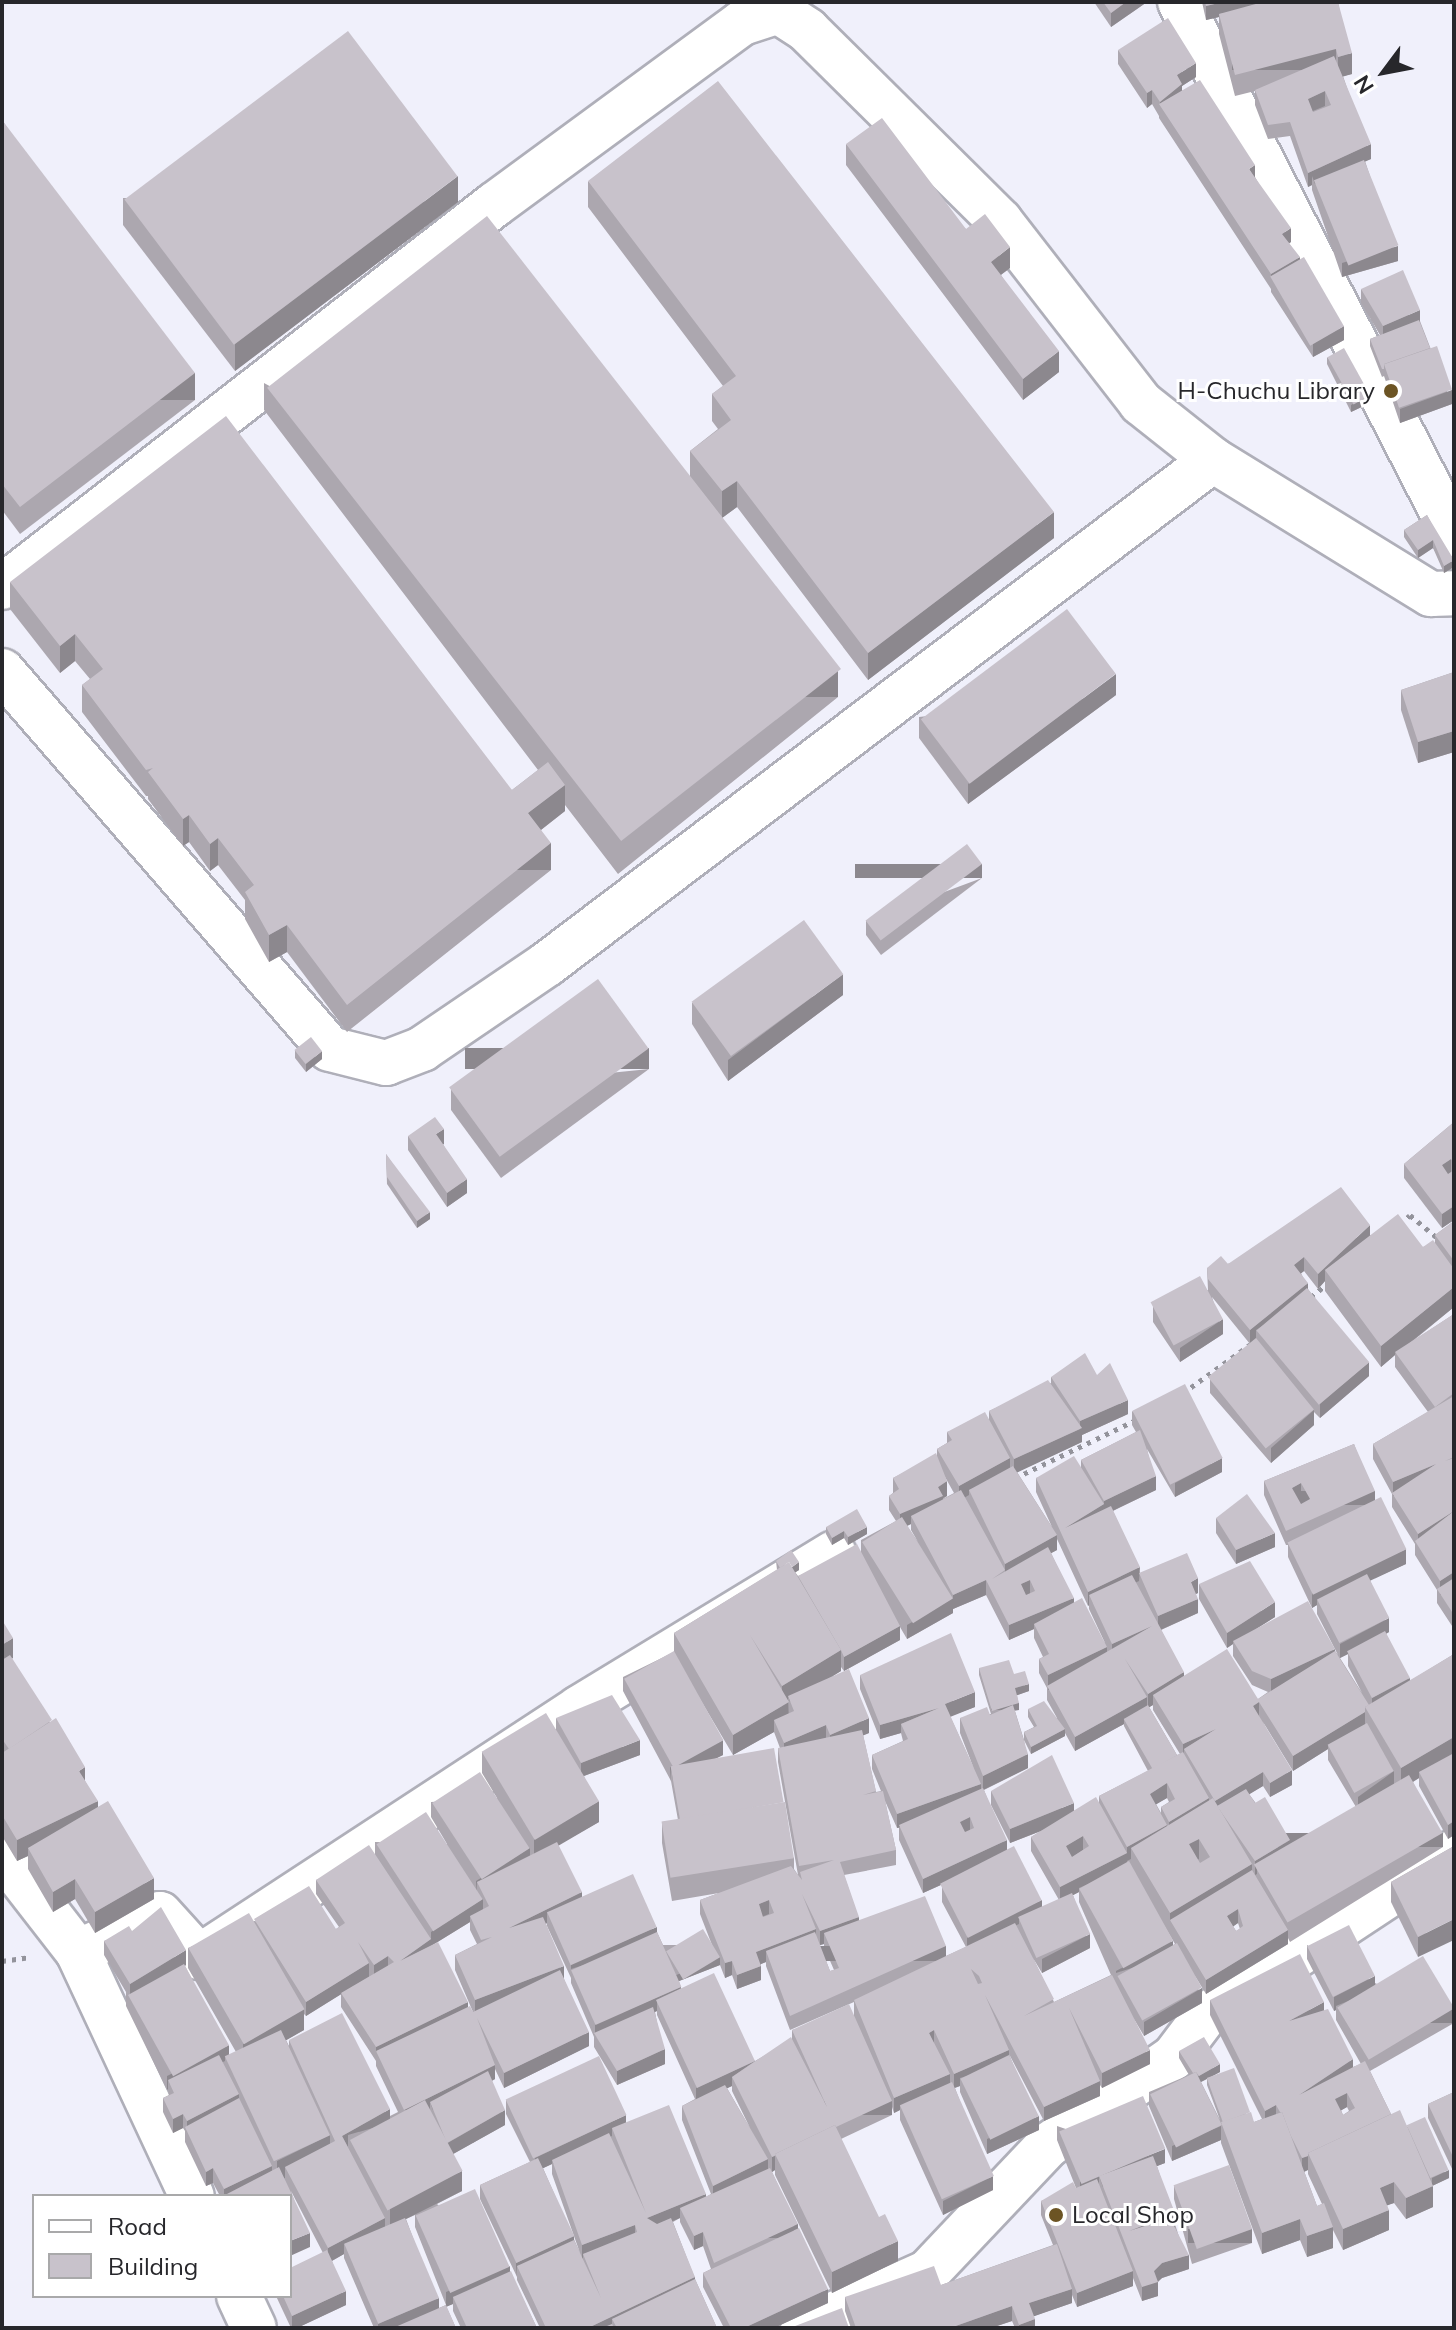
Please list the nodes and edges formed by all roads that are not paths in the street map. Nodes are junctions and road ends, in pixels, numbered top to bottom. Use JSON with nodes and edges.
{"nodes":[{"id":1,"x":1180,"y":2,"type":"edge"},
{"id":2,"x":1213,"y":460,"type":"junction"},
{"id":3,"x":1454,"y":535,"type":"edge"},
{"id":4,"x":2,"y":587,"type":"edge"},
{"id":5,"x":1454,"y":593,"type":"edge"},
{"id":6,"x":2,"y":671,"type":"edge"},
{"id":7,"x":834,"y":1553,"type":"edge"},
{"id":8,"x":1454,"y":1852,"type":"edge"},
{"id":9,"x":2,"y":1854,"type":"edge"},
{"id":10,"x":78,"y":1952,"type":"junction"},
{"id":11,"x":191,"y":2194,"type":"edge"},
{"id":12,"x":240,"y":2298,"type":"edge"},
{"id":13,"x":254,"y":2328,"type":"edge"},
{"id":14,"x":803,"y":2328,"type":"edge"}],
"edges":[{"from":1,"to":3,"type":"street"},
{"from":2,"to":4,"type":"street"},
{"from":2,"to":5,"type":"street"},
{"from":2,"to":6,"type":"street"},
{"from":7,"to":10,"type":"street"},
{"from":8,"to":14,"type":"street"},
{"from":9,"to":10,"type":"street"},
{"from":10,"to":11,"type":"street"},
{"from":12,"to":13,"type":"street"}]}
